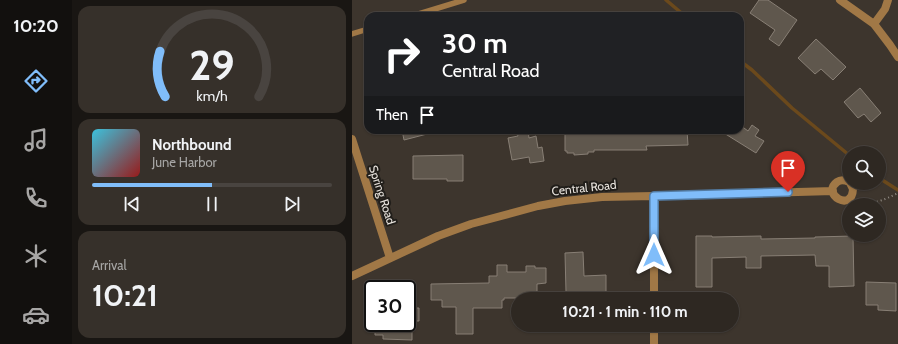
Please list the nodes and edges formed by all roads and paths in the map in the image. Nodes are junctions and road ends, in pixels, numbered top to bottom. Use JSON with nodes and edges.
{"nodes":[{"id":1,"x":464,"y":0,"type":"edge"},
{"id":2,"x":840,"y":0,"type":"edge"},
{"id":3,"x":888,"y":0,"type":"edge"},
{"id":4,"x":425,"y":12,"type":"edge"},
{"id":5,"x":874,"y":24,"type":"junction"},
{"id":6,"x":364,"y":30,"type":"edge"},
{"id":7,"x":352,"y":34,"type":"edge"},
{"id":8,"x":898,"y":58,"type":"edge"},
{"id":9,"x":352,"y":139,"type":"edge"},
{"id":10,"x":842,"y":181,"type":"edge"},
{"id":11,"x":833,"y":191,"type":"junction"},
{"id":12,"x":898,"y":193,"type":"edge"},
{"id":13,"x":654,"y":196,"type":"junction"},
{"id":14,"x":886,"y":199,"type":"edge"},
{"id":15,"x":842,"y":200,"type":"edge"},
{"id":16,"x":390,"y":258,"type":"junction"},
{"id":17,"x":352,"y":276,"type":"edge"},
{"id":18,"x":654,"y":292,"type":"edge"},
{"id":19,"x":654,"y":332,"type":"edge"},
{"id":20,"x":654,"y":344,"type":"edge"}],
"edges":[{"from":1,"to":4,"type":"lane"},
{"from":2,"to":5,"type":"street"},
{"from":3,"to":5,"type":"street"},
{"from":5,"to":8,"type":"street"},
{"from":6,"to":7,"type":"lane"},
{"from":9,"to":16,"type":"street","name":"Spring Road"},
{"from":10,"to":11,"type":"street"},
{"from":11,"to":13,"type":"street","name":"Central Road"},
{"from":11,"to":15,"type":"street"},
{"from":12,"to":14,"type":"path"},
{"from":13,"to":16,"type":"street","name":"Central Road"},
{"from":13,"to":18,"type":"street"},
{"from":16,"to":17,"type":"street","name":"Central Road"},
{"from":19,"to":20,"type":"street"}]}
